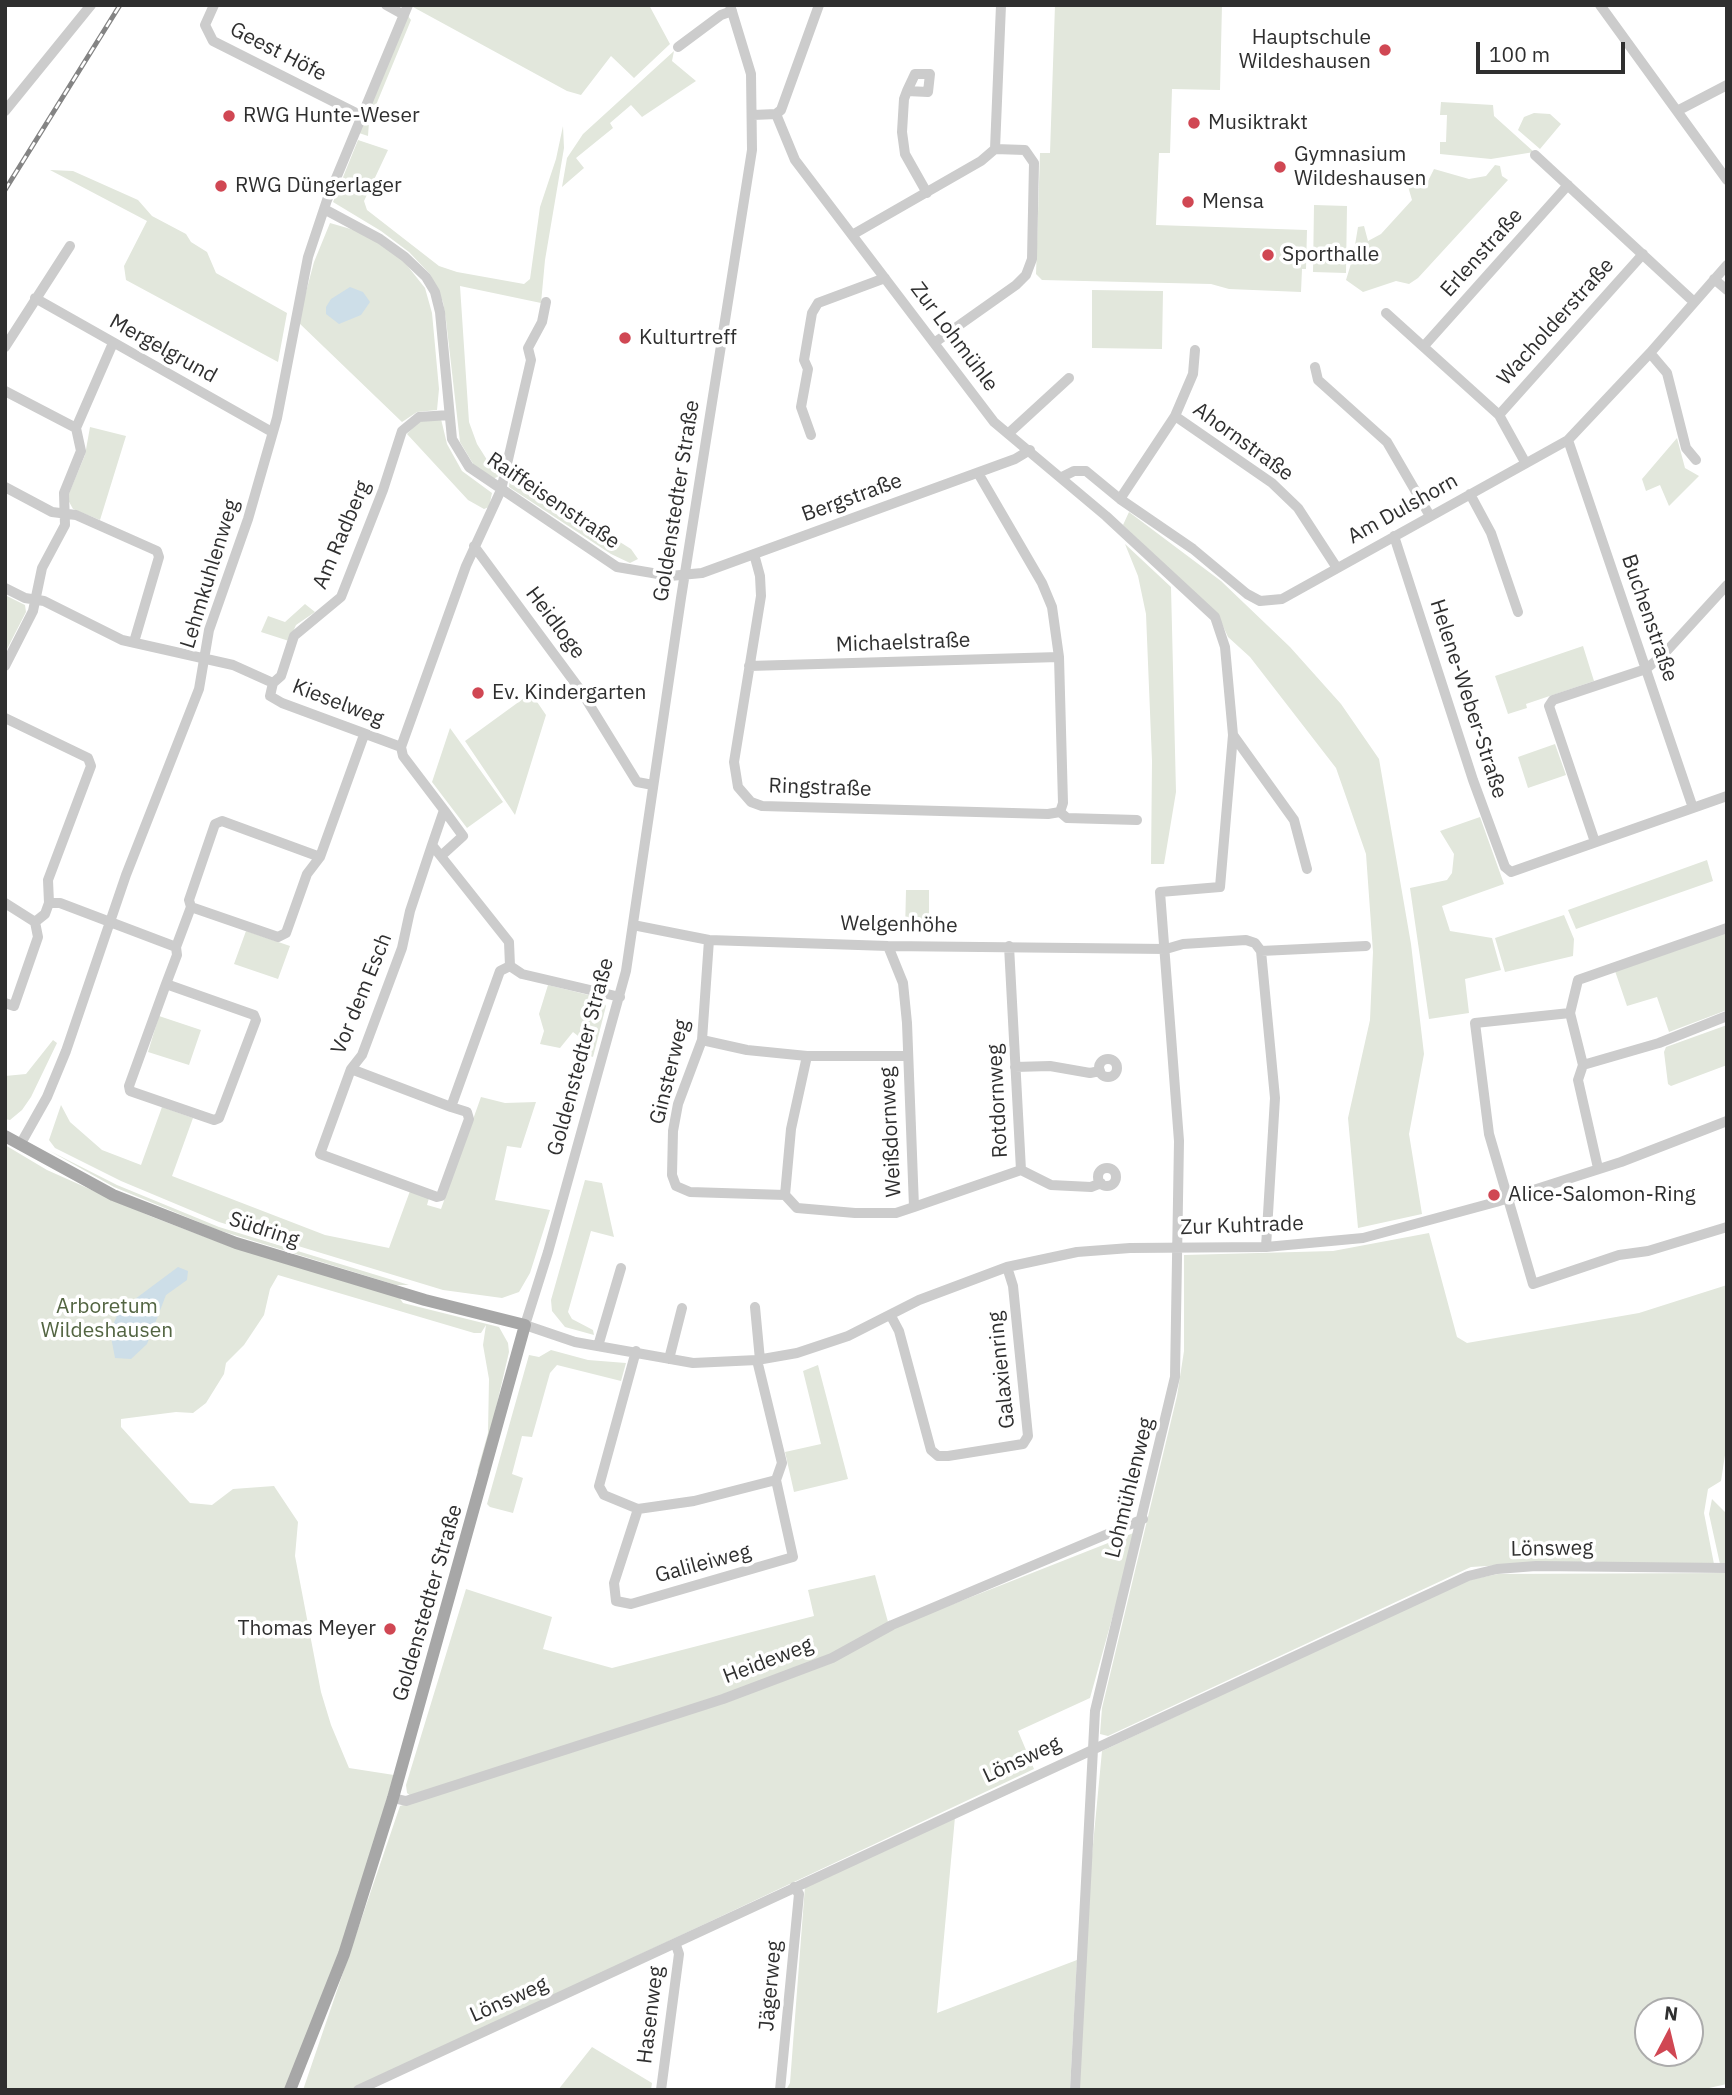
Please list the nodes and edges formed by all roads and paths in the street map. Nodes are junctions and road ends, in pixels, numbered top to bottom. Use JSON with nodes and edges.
{"nodes":[{"id":1,"x":91,"y":5,"type":"edge"},
{"id":2,"x":214,"y":5,"type":"edge"},
{"id":3,"x":386,"y":5,"type":"edge"},
{"id":4,"x":819,"y":5,"type":"edge"},
{"id":5,"x":1001,"y":5,"type":"edge"},
{"id":6,"x":1600,"y":5,"type":"edge"},
{"id":7,"x":731,"y":8,"type":"edge"},
{"id":8,"x":406,"y":10,"type":"edge"},
{"id":9,"x":678,"y":47,"type":"dead end"},
{"id":10,"x":1727,"y":85,"type":"edge"},
{"id":11,"x":907,"y":91,"type":"dead end"},
{"id":12,"x":5,"y":111,"type":"edge"},
{"id":13,"x":1678,"y":111,"type":"junction"},
{"id":14,"x":753,"y":114,"type":"junction"},
{"id":15,"x":776,"y":114,"type":"junction"},
{"id":16,"x":362,"y":116,"type":"junction"},
{"id":17,"x":995,"y":149,"type":"junction"},
{"id":18,"x":1535,"y":155,"type":"dead end"},
{"id":19,"x":1727,"y":180,"type":"edge"},
{"id":20,"x":1568,"y":185,"type":"junction"},
{"id":21,"x":927,"y":193,"type":"junction"},
{"id":22,"x":324,"y":209,"type":"junction"},
{"id":23,"x":852,"y":235,"type":"junction"},
{"id":24,"x":70,"y":246,"type":"dead end"},
{"id":25,"x":1643,"y":254,"type":"junction"},
{"id":26,"x":1727,"y":265,"type":"edge"},
{"id":27,"x":885,"y":278,"type":"junction"},
{"id":28,"x":1714,"y":279,"type":"junction"},
{"id":29,"x":1727,"y":290,"type":"edge"},
{"id":30,"x":35,"y":298,"type":"junction"},
{"id":31,"x":545,"y":302,"type":"dead end"},
{"id":32,"x":1694,"y":302,"type":"junction"},
{"id":33,"x":1386,"y":313,"type":"dead end"},
{"id":34,"x":113,"y":343,"type":"junction"},
{"id":35,"x":934,"y":343,"type":"junction"},
{"id":36,"x":1424,"y":346,"type":"junction"},
{"id":37,"x":5,"y":347,"type":"edge"},
{"id":38,"x":1195,"y":350,"type":"dead end"},
{"id":39,"x":1650,"y":353,"type":"junction"},
{"id":40,"x":1315,"y":367,"type":"dead end"},
{"id":41,"x":1069,"y":378,"type":"dead end"},
{"id":42,"x":5,"y":391,"type":"edge"},
{"id":43,"x":449,"y":415,"type":"junction"},
{"id":44,"x":1499,"y":415,"type":"junction"},
{"id":45,"x":1175,"y":416,"type":"junction"},
{"id":46,"x":76,"y":428,"type":"junction"},
{"id":47,"x":272,"y":432,"type":"junction"},
{"id":48,"x":1009,"y":433,"type":"junction"},
{"id":49,"x":811,"y":435,"type":"dead end"},
{"id":50,"x":1568,"y":439,"type":"junction"},
{"id":51,"x":1030,"y":450,"type":"junction"},
{"id":52,"x":1696,"y":460,"type":"dead end"},
{"id":53,"x":1525,"y":462,"type":"junction"},
{"id":54,"x":978,"y":473,"type":"junction"},
{"id":55,"x":1062,"y":477,"type":"junction"},
{"id":56,"x":5,"y":487,"type":"edge"},
{"id":57,"x":501,"y":490,"type":"junction"},
{"id":58,"x":1470,"y":494,"type":"junction"},
{"id":59,"x":1120,"y":499,"type":"junction"},
{"id":60,"x":66,"y":514,"type":"junction"},
{"id":61,"x":1430,"y":516,"type":"junction"},
{"id":62,"x":1394,"y":536,"type":"junction"},
{"id":63,"x":474,"y":547,"type":"junction"},
{"id":64,"x":754,"y":554,"type":"junction"},
{"id":65,"x":1337,"y":568,"type":"junction"},
{"id":66,"x":684,"y":575,"type":"junction"},
{"id":67,"x":1727,"y":585,"type":"edge"},
{"id":68,"x":5,"y":588,"type":"edge"},
{"id":69,"x":35,"y":600,"type":"junction"},
{"id":70,"x":1518,"y":612,"type":"dead end"},
{"id":71,"x":134,"y":642,"type":"junction"},
{"id":72,"x":1059,"y":657,"type":"junction"},
{"id":73,"x":204,"y":658,"type":"junction"},
{"id":74,"x":5,"y":666,"type":"edge"},
{"id":75,"x":749,"y":666,"type":"junction"},
{"id":76,"x":1646,"y":669,"type":"junction"},
{"id":77,"x":273,"y":683,"type":"junction"},
{"id":78,"x":5,"y":718,"type":"edge"},
{"id":79,"x":364,"y":735,"type":"junction"},
{"id":80,"x":1233,"y":735,"type":"junction"},
{"id":81,"x":401,"y":747,"type":"junction"},
{"id":82,"x":653,"y":785,"type":"junction"},
{"id":83,"x":1727,"y":796,"type":"edge"},
{"id":84,"x":1693,"y":808,"type":"junction"},
{"id":85,"x":444,"y":810,"type":"junction"},
{"id":86,"x":1060,"y":812,"type":"junction"},
{"id":87,"x":1137,"y":820,"type":"dead end"},
{"id":88,"x":1594,"y":842,"type":"junction"},
{"id":89,"x":432,"y":845,"type":"junction"},
{"id":90,"x":441,"y":856,"type":"junction"},
{"id":91,"x":320,"y":857,"type":"junction"},
{"id":92,"x":1307,"y":869,"type":"dead end"},
{"id":93,"x":1160,"y":892,"type":"joint"},
{"id":94,"x":5,"y":903,"type":"edge"},
{"id":95,"x":48,"y":903,"type":"junction"},
{"id":96,"x":191,"y":907,"type":"junction"},
{"id":97,"x":35,"y":922,"type":"junction"},
{"id":98,"x":109,"y":923,"type":"junction"},
{"id":99,"x":633,"y":925,"type":"junction"},
{"id":100,"x":1727,"y":928,"type":"edge"},
{"id":101,"x":709,"y":940,"type":"junction"},
{"id":102,"x":888,"y":946,"type":"junction"},
{"id":103,"x":1009,"y":946,"type":"junction"},
{"id":104,"x":1366,"y":946,"type":"dead end"},
{"id":105,"x":176,"y":947,"type":"junction"},
{"id":106,"x":1166,"y":949,"type":"junction"},
{"id":107,"x":1261,"y":951,"type":"junction"},
{"id":108,"x":510,"y":966,"type":"junction"},
{"id":109,"x":166,"y":984,"type":"junction"},
{"id":110,"x":620,"y":997,"type":"junction"},
{"id":111,"x":5,"y":1003,"type":"edge"},
{"id":112,"x":1570,"y":1013,"type":"junction"},
{"id":113,"x":1727,"y":1017,"type":"edge"},
{"id":114,"x":702,"y":1040,"type":"junction"},
{"id":115,"x":807,"y":1056,"type":"junction"},
{"id":116,"x":907,"y":1056,"type":"junction"},
{"id":117,"x":1583,"y":1065,"type":"junction"},
{"id":118,"x":1015,"y":1067,"type":"junction"},
{"id":119,"x":351,"y":1069,"type":"junction"},
{"id":120,"x":1100,"y":1071,"type":"dead end"},
{"id":121,"x":452,"y":1107,"type":"junction"},
{"id":122,"x":1727,"y":1121,"type":"edge"},
{"id":123,"x":5,"y":1136,"type":"edge"},
{"id":124,"x":20,"y":1145,"type":"junction"},
{"id":125,"x":1598,"y":1168,"type":"junction"},
{"id":126,"x":1021,"y":1170,"type":"junction"},
{"id":127,"x":1101,"y":1183,"type":"dead end"},
{"id":128,"x":785,"y":1195,"type":"junction"},
{"id":129,"x":1507,"y":1198,"type":"junction"},
{"id":130,"x":914,"y":1207,"type":"junction"},
{"id":131,"x":1727,"y":1227,"type":"edge"},
{"id":132,"x":1266,"y":1247,"type":"junction"},
{"id":133,"x":1176,"y":1248,"type":"junction"},
{"id":134,"x":1007,"y":1267,"type":"junction"},
{"id":135,"x":621,"y":1268,"type":"dead end"},
{"id":136,"x":755,"y":1307,"type":"dead end"},
{"id":137,"x":682,"y":1308,"type":"dead end"},
{"id":138,"x":891,"y":1316,"type":"junction"},
{"id":139,"x":525,"y":1325,"type":"junction"},
{"id":140,"x":598,"y":1346,"type":"junction"},
{"id":141,"x":636,"y":1352,"type":"junction"},
{"id":142,"x":669,"y":1359,"type":"junction"},
{"id":143,"x":759,"y":1360,"type":"junction"},
{"id":144,"x":776,"y":1480,"type":"junction"},
{"id":145,"x":638,"y":1508,"type":"junction"},
{"id":146,"x":1143,"y":1519,"type":"junction"},
{"id":147,"x":1727,"y":1568,"type":"edge"},
{"id":148,"x":1095,"y":1747,"type":"junction"},
{"id":149,"x":393,"y":1798,"type":"junction"},
{"id":150,"x":794,"y":1887,"type":"junction"},
{"id":151,"x":676,"y":1945,"type":"junction"},
{"id":152,"x":290,"y":2090,"type":"edge"},
{"id":153,"x":358,"y":2090,"type":"edge"},
{"id":154,"x":661,"y":2090,"type":"edge"},
{"id":155,"x":780,"y":2090,"type":"edge"},
{"id":156,"x":1075,"y":2090,"type":"edge"}],
"edges":[{"from":1,"to":12,"type":"street"},
{"from":2,"to":16,"type":"street","name":"Geest Höfe"},
{"from":3,"to":8,"type":"street"},
{"from":4,"to":15,"type":"street"},
{"from":5,"to":17,"type":"street"},
{"from":6,"to":13,"type":"street"},
{"from":7,"to":9,"type":"street"},
{"from":7,"to":14,"type":"street","name":"Goldenstedter Straße"},
{"from":8,"to":16,"type":"street","name":"Lehmkuhlenweg"},
{"from":10,"to":13,"type":"street"},
{"from":11,"to":21,"type":"street"},
{"from":13,"to":19,"type":"street"},
{"from":14,"to":15,"type":"street"},
{"from":14,"to":66,"type":"street","name":"Goldenstedter Straße"},
{"from":15,"to":23,"type":"street","name":"Zur Lohmühle"},
{"from":16,"to":22,"type":"street","name":"Lehmkuhlenweg"},
{"from":17,"to":21,"type":"street"},
{"from":17,"to":35,"type":"street"},
{"from":18,"to":20,"type":"street"},
{"from":20,"to":25,"type":"street"},
{"from":20,"to":36,"type":"street","name":"Erlenstraße"},
{"from":21,"to":23,"type":"street"},
{"from":22,"to":43,"type":"street","name":"Raiffeisenstraße"},
{"from":22,"to":47,"type":"street","name":"Lehmkuhlenweg"},
{"from":23,"to":27,"type":"street","name":"Zur Lohmühle"},
{"from":24,"to":30,"type":"street"},
{"from":25,"to":32,"type":"street"},
{"from":25,"to":44,"type":"street","name":"Wacholderstraße"},
{"from":26,"to":28,"type":"street","name":"Am Dulshorn"},
{"from":27,"to":35,"type":"street","name":"Zur Lohmühle"},
{"from":27,"to":49,"type":"street"},
{"from":28,"to":29,"type":"street"},
{"from":28,"to":32,"type":"street","name":"Am Dulshorn"},
{"from":30,"to":34,"type":"street","name":"Mergelgrund"},
{"from":30,"to":37,"type":"street"},
{"from":31,"to":57,"type":"street"},
{"from":32,"to":39,"type":"street","name":"Am Dulshorn"},
{"from":33,"to":36,"type":"street"},
{"from":34,"to":46,"type":"street"},
{"from":34,"to":47,"type":"street","name":"Mergelgrund"},
{"from":35,"to":48,"type":"street","name":"Zur Lohmühle"},
{"from":36,"to":44,"type":"street"},
{"from":38,"to":45,"type":"street","name":"Ahornstraße"},
{"from":39,"to":50,"type":"street","name":"Am Dulshorn"},
{"from":39,"to":52,"type":"street"},
{"from":40,"to":61,"type":"street"},
{"from":41,"to":48,"type":"street"},
{"from":42,"to":46,"type":"street"},
{"from":43,"to":57,"type":"street","name":"Raiffeisenstraße"},
{"from":43,"to":77,"type":"street","name":"Am Radberg"},
{"from":44,"to":53,"type":"street"},
{"from":45,"to":59,"type":"street","name":"Ahornstraße"},
{"from":45,"to":65,"type":"street","name":"Ahornstraße"},
{"from":46,"to":60,"type":"street"},
{"from":47,"to":73,"type":"street","name":"Lehmkuhlenweg"},
{"from":48,"to":51,"type":"street","name":"Zur Lohmühle"},
{"from":50,"to":53,"type":"street","name":"Am Dulshorn"},
{"from":50,"to":76,"type":"street","name":"Buchenstraße"},
{"from":51,"to":54,"type":"street","name":"Bergstraße"},
{"from":51,"to":55,"type":"street","name":"Zur Lohmühle"},
{"from":53,"to":58,"type":"street","name":"Am Dulshorn"},
{"from":54,"to":64,"type":"street","name":"Bergstraße"},
{"from":54,"to":72,"type":"street"},
{"from":55,"to":59,"type":"street","name":"Am Dulshorn"},
{"from":55,"to":80,"type":"street","name":"Zur Lohmühle"},
{"from":56,"to":60,"type":"street"},
{"from":57,"to":63,"type":"street"},
{"from":57,"to":66,"type":"street","name":"Raiffeisenstraße"},
{"from":58,"to":61,"type":"street","name":"Am Dulshorn"},
{"from":58,"to":70,"type":"street"},
{"from":59,"to":65,"type":"street","name":"Am Dulshorn"},
{"from":60,"to":69,"type":"street"},
{"from":60,"to":71,"type":"street"},
{"from":61,"to":62,"type":"street","name":"Am Dulshorn"},
{"from":62,"to":65,"type":"street","name":"Am Dulshorn"},
{"from":62,"to":88,"type":"street","name":"Helene-Weber-Straße"},
{"from":63,"to":81,"type":"street"},
{"from":63,"to":82,"type":"street","name":"Heidloge"},
{"from":64,"to":66,"type":"street","name":"Bergstraße"},
{"from":64,"to":75,"type":"street","name":"Ringstraße"},
{"from":66,"to":82,"type":"street","name":"Goldenstedter Straße"},
{"from":67,"to":76,"type":"street"},
{"from":68,"to":69,"type":"street","name":"Kieselweg"},
{"from":69,"to":71,"type":"street","name":"Kieselweg"},
{"from":69,"to":74,"type":"street"},
{"from":71,"to":73,"type":"street","name":"Kieselweg"},
{"from":72,"to":75,"type":"street","name":"Michaelstraße"},
{"from":72,"to":86,"type":"street"},
{"from":73,"to":77,"type":"street","name":"Kieselweg"},
{"from":73,"to":98,"type":"street","name":"Lehmkuhlenweg"},
{"from":75,"to":86,"type":"street","name":"Ringstraße"},
{"from":76,"to":84,"type":"street","name":"Buchenstraße"},
{"from":76,"to":88,"type":"street"},
{"from":77,"to":79,"type":"street","name":"Kieselweg"},
{"from":78,"to":95,"type":"street"},
{"from":79,"to":81,"type":"street","name":"Kieselweg"},
{"from":79,"to":91,"type":"street"},
{"from":80,"to":92,"type":"street"},
{"from":80,"to":93,"type":"street","name":"Zur Lohmühle"},
{"from":81,"to":85,"type":"street","name":"Kieselweg"},
{"from":82,"to":99,"type":"street","name":"Goldenstedter Straße"},
{"from":83,"to":84,"type":"street"},
{"from":84,"to":88,"type":"street"},
{"from":85,"to":89,"type":"street"},
{"from":85,"to":90,"type":"street","name":"Kieselweg"},
{"from":86,"to":87,"type":"street","name":"Ringstraße"},
{"from":89,"to":90,"type":"street"},
{"from":89,"to":119,"type":"street","name":"Vor dem Esch"},
{"from":90,"to":108,"type":"street"},
{"from":91,"to":96,"type":"street"},
{"from":91,"to":96,"type":"street"},
{"from":93,"to":106,"type":"street","name":"Lohmühlenweg"},
{"from":94,"to":97,"type":"street"},
{"from":95,"to":97,"type":"street"},
{"from":95,"to":98,"type":"street"},
{"from":96,"to":105,"type":"street"},
{"from":97,"to":111,"type":"street"},
{"from":98,"to":105,"type":"street"},
{"from":98,"to":124,"type":"street","name":"Lehmkuhlenweg"},
{"from":99,"to":101,"type":"street","name":"Welgenhöhe"},
{"from":99,"to":110,"type":"street","name":"Goldenstedter Straße"},
{"from":100,"to":112,"type":"street"},
{"from":101,"to":102,"type":"street","name":"Welgenhöhe"},
{"from":101,"to":114,"type":"street","name":"Ginsterweg"},
{"from":102,"to":103,"type":"street","name":"Welgenhöhe"},
{"from":102,"to":116,"type":"street","name":"Weißdornweg"},
{"from":103,"to":106,"type":"street","name":"Welgenhöhe"},
{"from":103,"to":118,"type":"street","name":"Rotdornweg"},
{"from":104,"to":107,"type":"street"},
{"from":105,"to":109,"type":"street"},
{"from":106,"to":107,"type":"street","name":"Welgenhöhe"},
{"from":106,"to":133,"type":"street","name":"Lohmühlenweg"},
{"from":107,"to":132,"type":"street"},
{"from":108,"to":110,"type":"street"},
{"from":108,"to":121,"type":"street"},
{"from":109,"to":109,"type":"street"},
{"from":110,"to":139,"type":"street","name":"Goldenstedter Straße"},
{"from":112,"to":117,"type":"street"},
{"from":112,"to":129,"type":"street"},
{"from":113,"to":117,"type":"street"},
{"from":114,"to":115,"type":"street"},
{"from":114,"to":128,"type":"street","name":"Ginsterweg"},
{"from":115,"to":116,"type":"street"},
{"from":115,"to":128,"type":"street"},
{"from":116,"to":130,"type":"street","name":"Weißdornweg"},
{"from":117,"to":125,"type":"street"},
{"from":118,"to":120,"type":"street"},
{"from":118,"to":126,"type":"street","name":"Rotdornweg"},
{"from":119,"to":121,"type":"street","name":"Vor dem Esch"},
{"from":119,"to":121,"type":"street"},
{"from":122,"to":125,"type":"street","name":"Zur Kuhtrade"},
{"from":123,"to":124,"type":"main road","name":"Südring"},
{"from":124,"to":139,"type":"main road","name":"Südring"},
{"from":125,"to":129,"type":"street","name":"Zur Kuhtrade"},
{"from":126,"to":127,"type":"street","name":"Rotdornweg"},
{"from":126,"to":130,"type":"street","name":"Weißdornweg"},
{"from":128,"to":130,"type":"street"},
{"from":129,"to":131,"type":"street"},
{"from":129,"to":132,"type":"street","name":"Zur Kuhtrade"},
{"from":132,"to":133,"type":"street","name":"Zur Kuhtrade"},
{"from":133,"to":134,"type":"street","name":"Zur Kuhtrade"},
{"from":133,"to":146,"type":"street","name":"Lohmühlenweg"},
{"from":134,"to":138,"type":"street","name":"Zur Kuhtrade"},
{"from":134,"to":138,"type":"street","name":"Galaxienring"},
{"from":135,"to":140,"type":"street"},
{"from":136,"to":143,"type":"street"},
{"from":137,"to":142,"type":"street"},
{"from":138,"to":143,"type":"street","name":"Zur Kuhtrade"},
{"from":139,"to":140,"type":"street","name":"Zur Kuhtrade"},
{"from":139,"to":149,"type":"main road","name":"Goldenstedter Straße"},
{"from":140,"to":141,"type":"street","name":"Zur Kuhtrade"},
{"from":141,"to":142,"type":"street","name":"Zur Kuhtrade"},
{"from":141,"to":145,"type":"street"},
{"from":142,"to":143,"type":"street","name":"Zur Kuhtrade"},
{"from":143,"to":144,"type":"street"},
{"from":144,"to":145,"type":"street"},
{"from":144,"to":145,"type":"street","name":"Galileiweg"},
{"from":146,"to":148,"type":"street","name":"Lohmühlenweg"},
{"from":146,"to":149,"type":"street","name":"Heideweg"},
{"from":147,"to":148,"type":"street","name":"Lönsweg"},
{"from":148,"to":150,"type":"street","name":"Lönsweg"},
{"from":148,"to":156,"type":"street","name":"Lohmühlenweg"},
{"from":149,"to":152,"type":"main road","name":"Goldenstedter Straße"},
{"from":150,"to":151,"type":"street","name":"Lönsweg"},
{"from":150,"to":155,"type":"street","name":"Jägerweg"},
{"from":151,"to":153,"type":"street","name":"Lönsweg"},
{"from":151,"to":154,"type":"street","name":"Hasenweg"}]}
